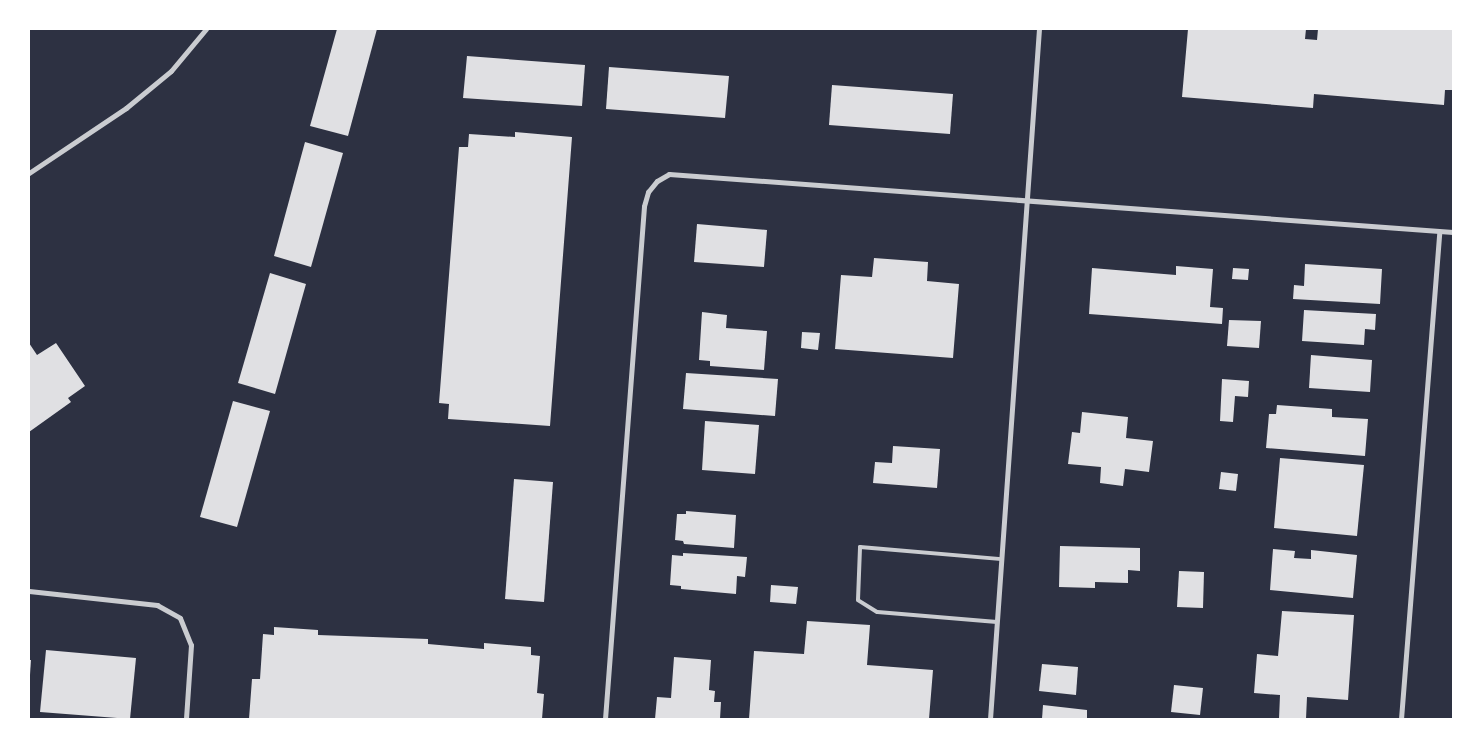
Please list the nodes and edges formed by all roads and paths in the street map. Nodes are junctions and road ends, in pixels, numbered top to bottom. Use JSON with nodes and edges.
{"nodes":[{"id":1,"x":206,"y":29,"type":"edge"},
{"id":2,"x":1039,"y":29,"type":"edge"},
{"id":3,"x":29,"y":173,"type":"edge"},
{"id":4,"x":1026,"y":199,"type":"junction"},
{"id":5,"x":1439,"y":231,"type":"junction"},
{"id":6,"x":1453,"y":232,"type":"edge"},
{"id":7,"x":1001,"y":558,"type":"junction"},
{"id":8,"x":29,"y":591,"type":"edge"},
{"id":9,"x":997,"y":622,"type":"junction"},
{"id":10,"x":186,"y":719,"type":"edge"},
{"id":11,"x":604,"y":719,"type":"edge"},
{"id":12,"x":990,"y":719,"type":"edge"},
{"id":13,"x":1401,"y":719,"type":"edge"}],
"edges":[{"from":1,"to":3,"type":"street"},
{"from":2,"to":4,"type":"street"},
{"from":4,"to":5,"type":"street"},
{"from":4,"to":7,"type":"street"},
{"from":4,"to":11,"type":"street"},
{"from":5,"to":6,"type":"street"},
{"from":5,"to":13,"type":"street"},
{"from":7,"to":9,"type":"street"},
{"from":7,"to":9,"type":"lane"},
{"from":8,"to":10,"type":"street"},
{"from":9,"to":12,"type":"street"}]}
